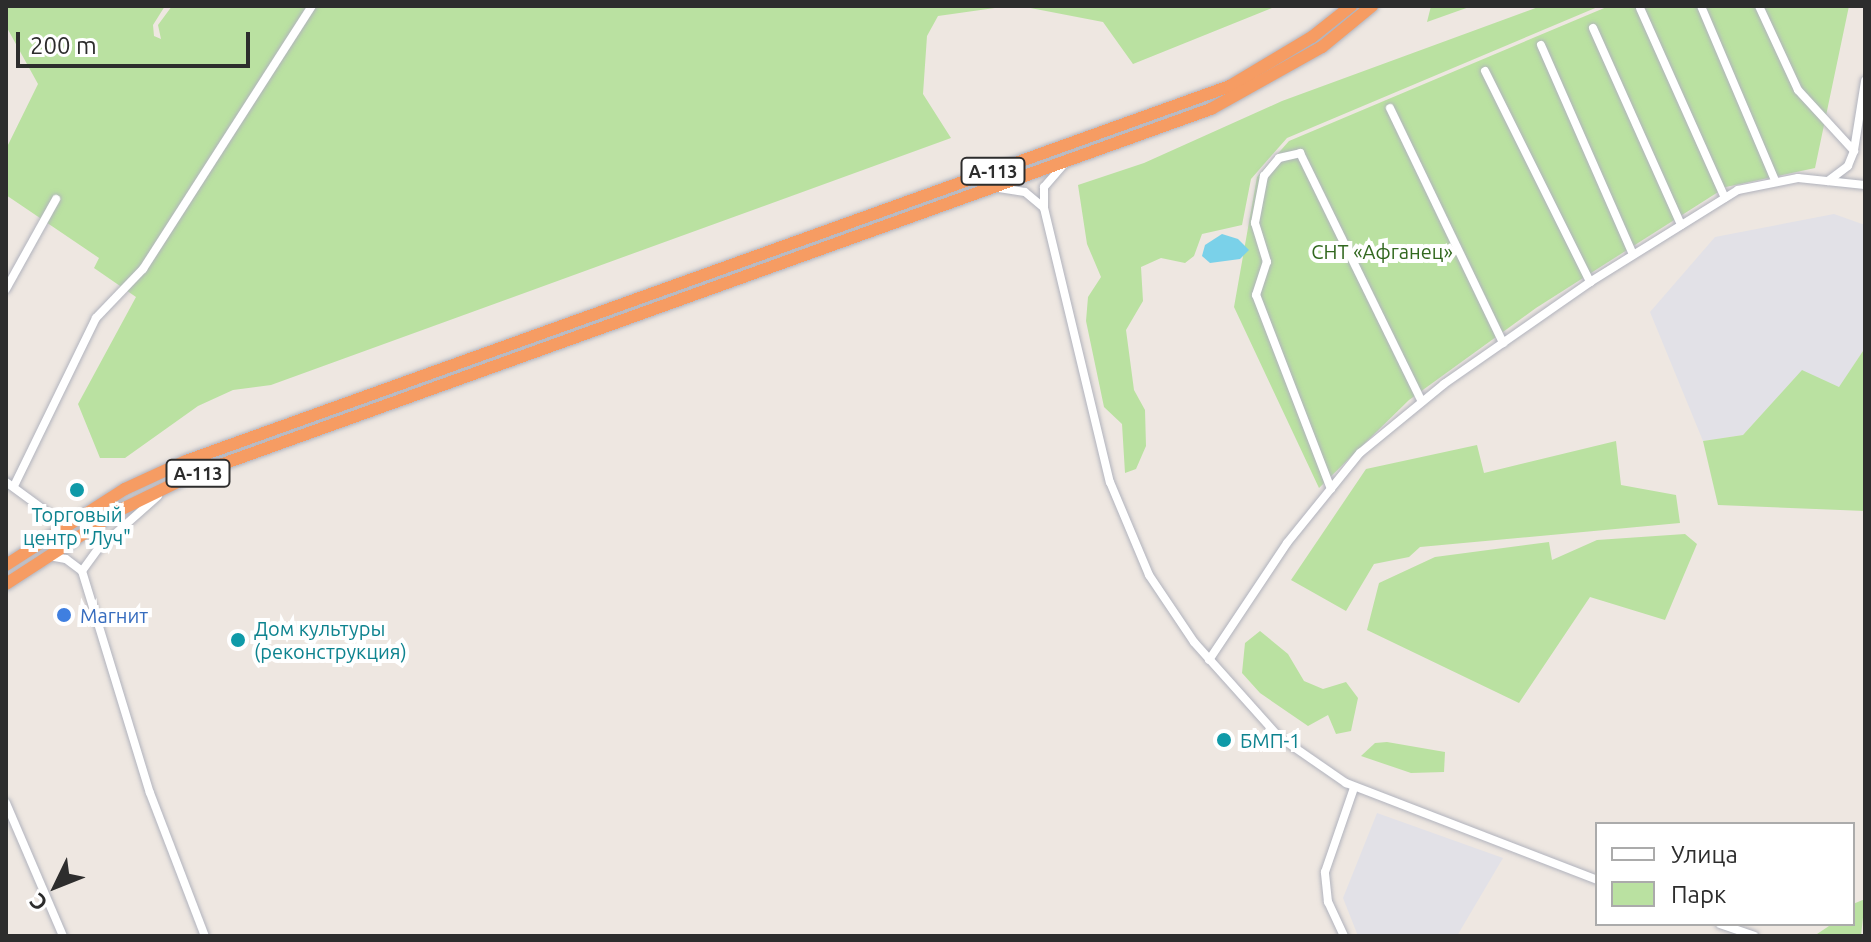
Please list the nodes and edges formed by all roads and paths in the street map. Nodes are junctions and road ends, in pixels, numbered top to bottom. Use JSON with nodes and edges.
{"nodes":[{"id":1,"x":312,"y":6,"type":"edge"},
{"id":2,"x":1351,"y":6,"type":"edge"},
{"id":3,"x":1372,"y":6,"type":"edge"},
{"id":4,"x":1701,"y":6,"type":"edge"},
{"id":5,"x":1759,"y":6,"type":"edge"},
{"id":6,"x":1640,"y":8,"type":"dead end"},
{"id":7,"x":1593,"y":28,"type":"dead end"},
{"id":8,"x":1541,"y":45,"type":"dead end"},
{"id":9,"x":1485,"y":71,"type":"dead end"},
{"id":10,"x":1865,"y":81,"type":"edge"},
{"id":11,"x":1390,"y":108,"type":"dead end"},
{"id":12,"x":1854,"y":151,"type":"junction"},
{"id":13,"x":1065,"y":163,"type":"junction"},
{"id":14,"x":1775,"y":180,"type":"junction"},
{"id":15,"x":1828,"y":181,"type":"junction"},
{"id":16,"x":1865,"y":185,"type":"edge"},
{"id":17,"x":994,"y":187,"type":"junction"},
{"id":18,"x":1725,"y":198,"type":"junction"},
{"id":19,"x":56,"y":199,"type":"dead end"},
{"id":20,"x":1044,"y":208,"type":"junction"},
{"id":21,"x":1681,"y":225,"type":"junction"},
{"id":22,"x":1633,"y":255,"type":"junction"},
{"id":23,"x":1590,"y":282,"type":"junction"},
{"id":24,"x":6,"y":289,"type":"edge"},
{"id":25,"x":1503,"y":343,"type":"junction"},
{"id":26,"x":1422,"y":402,"type":"junction"},
{"id":27,"x":178,"y":481,"type":"junction"},
{"id":28,"x":10,"y":484,"type":"edge"},
{"id":29,"x":1331,"y":489,"type":"junction"},
{"id":30,"x":66,"y":526,"type":"junction"},
{"id":31,"x":49,"y":556,"type":"junction"},
{"id":32,"x":6,"y":565,"type":"edge"},
{"id":33,"x":82,"y":571,"type":"junction"},
{"id":34,"x":6,"y":584,"type":"edge"},
{"id":35,"x":1209,"y":660,"type":"junction"},
{"id":36,"x":1354,"y":788,"type":"junction"},
{"id":37,"x":6,"y":803,"type":"edge"},
{"id":38,"x":1595,"y":879,"type":"edge"},
{"id":39,"x":1726,"y":926,"type":"edge"},
{"id":40,"x":63,"y":936,"type":"edge"},
{"id":41,"x":205,"y":936,"type":"edge"},
{"id":42,"x":1344,"y":936,"type":"edge"},
{"id":43,"x":1753,"y":936,"type":"edge"}],
"edges":[{"from":1,"to":28,"type":"street"},
{"from":2,"to":30,"type":"highway","number":"А-113"},
{"from":3,"to":13,"type":"highway","number":"А-113"},
{"from":4,"to":14,"type":"street"},
{"from":5,"to":12,"type":"street"},
{"from":6,"to":18,"type":"street"},
{"from":7,"to":21,"type":"street"},
{"from":8,"to":22,"type":"street"},
{"from":9,"to":23,"type":"street"},
{"from":10,"to":12,"type":"street"},
{"from":11,"to":25,"type":"street"},
{"from":12,"to":15,"type":"street"},
{"from":13,"to":17,"type":"highway","number":"А-113"},
{"from":13,"to":20,"type":"street"},
{"from":14,"to":15,"type":"street"},
{"from":14,"to":18,"type":"street"},
{"from":15,"to":16,"type":"street"},
{"from":17,"to":20,"type":"street"},
{"from":17,"to":27,"type":"highway","number":"А-113"},
{"from":18,"to":21,"type":"street"},
{"from":19,"to":24,"type":"street"},
{"from":20,"to":35,"type":"street"},
{"from":21,"to":22,"type":"street"},
{"from":22,"to":23,"type":"street"},
{"from":23,"to":25,"type":"street"},
{"from":25,"to":26,"type":"street"},
{"from":26,"to":29,"type":"street"},
{"from":26,"to":29,"type":"street"},
{"from":27,"to":31,"type":"highway","number":"А-113"},
{"from":27,"to":33,"type":"street"},
{"from":28,"to":30,"type":"street"},
{"from":29,"to":35,"type":"street"},
{"from":30,"to":32,"type":"highway","number":"А-113"},
{"from":31,"to":33,"type":"street"},
{"from":31,"to":34,"type":"highway","number":"А-113"},
{"from":33,"to":41,"type":"street"},
{"from":35,"to":36,"type":"street"},
{"from":36,"to":38,"type":"street"},
{"from":36,"to":42,"type":"street"},
{"from":37,"to":40,"type":"street"},
{"from":39,"to":43,"type":"street"}]}
